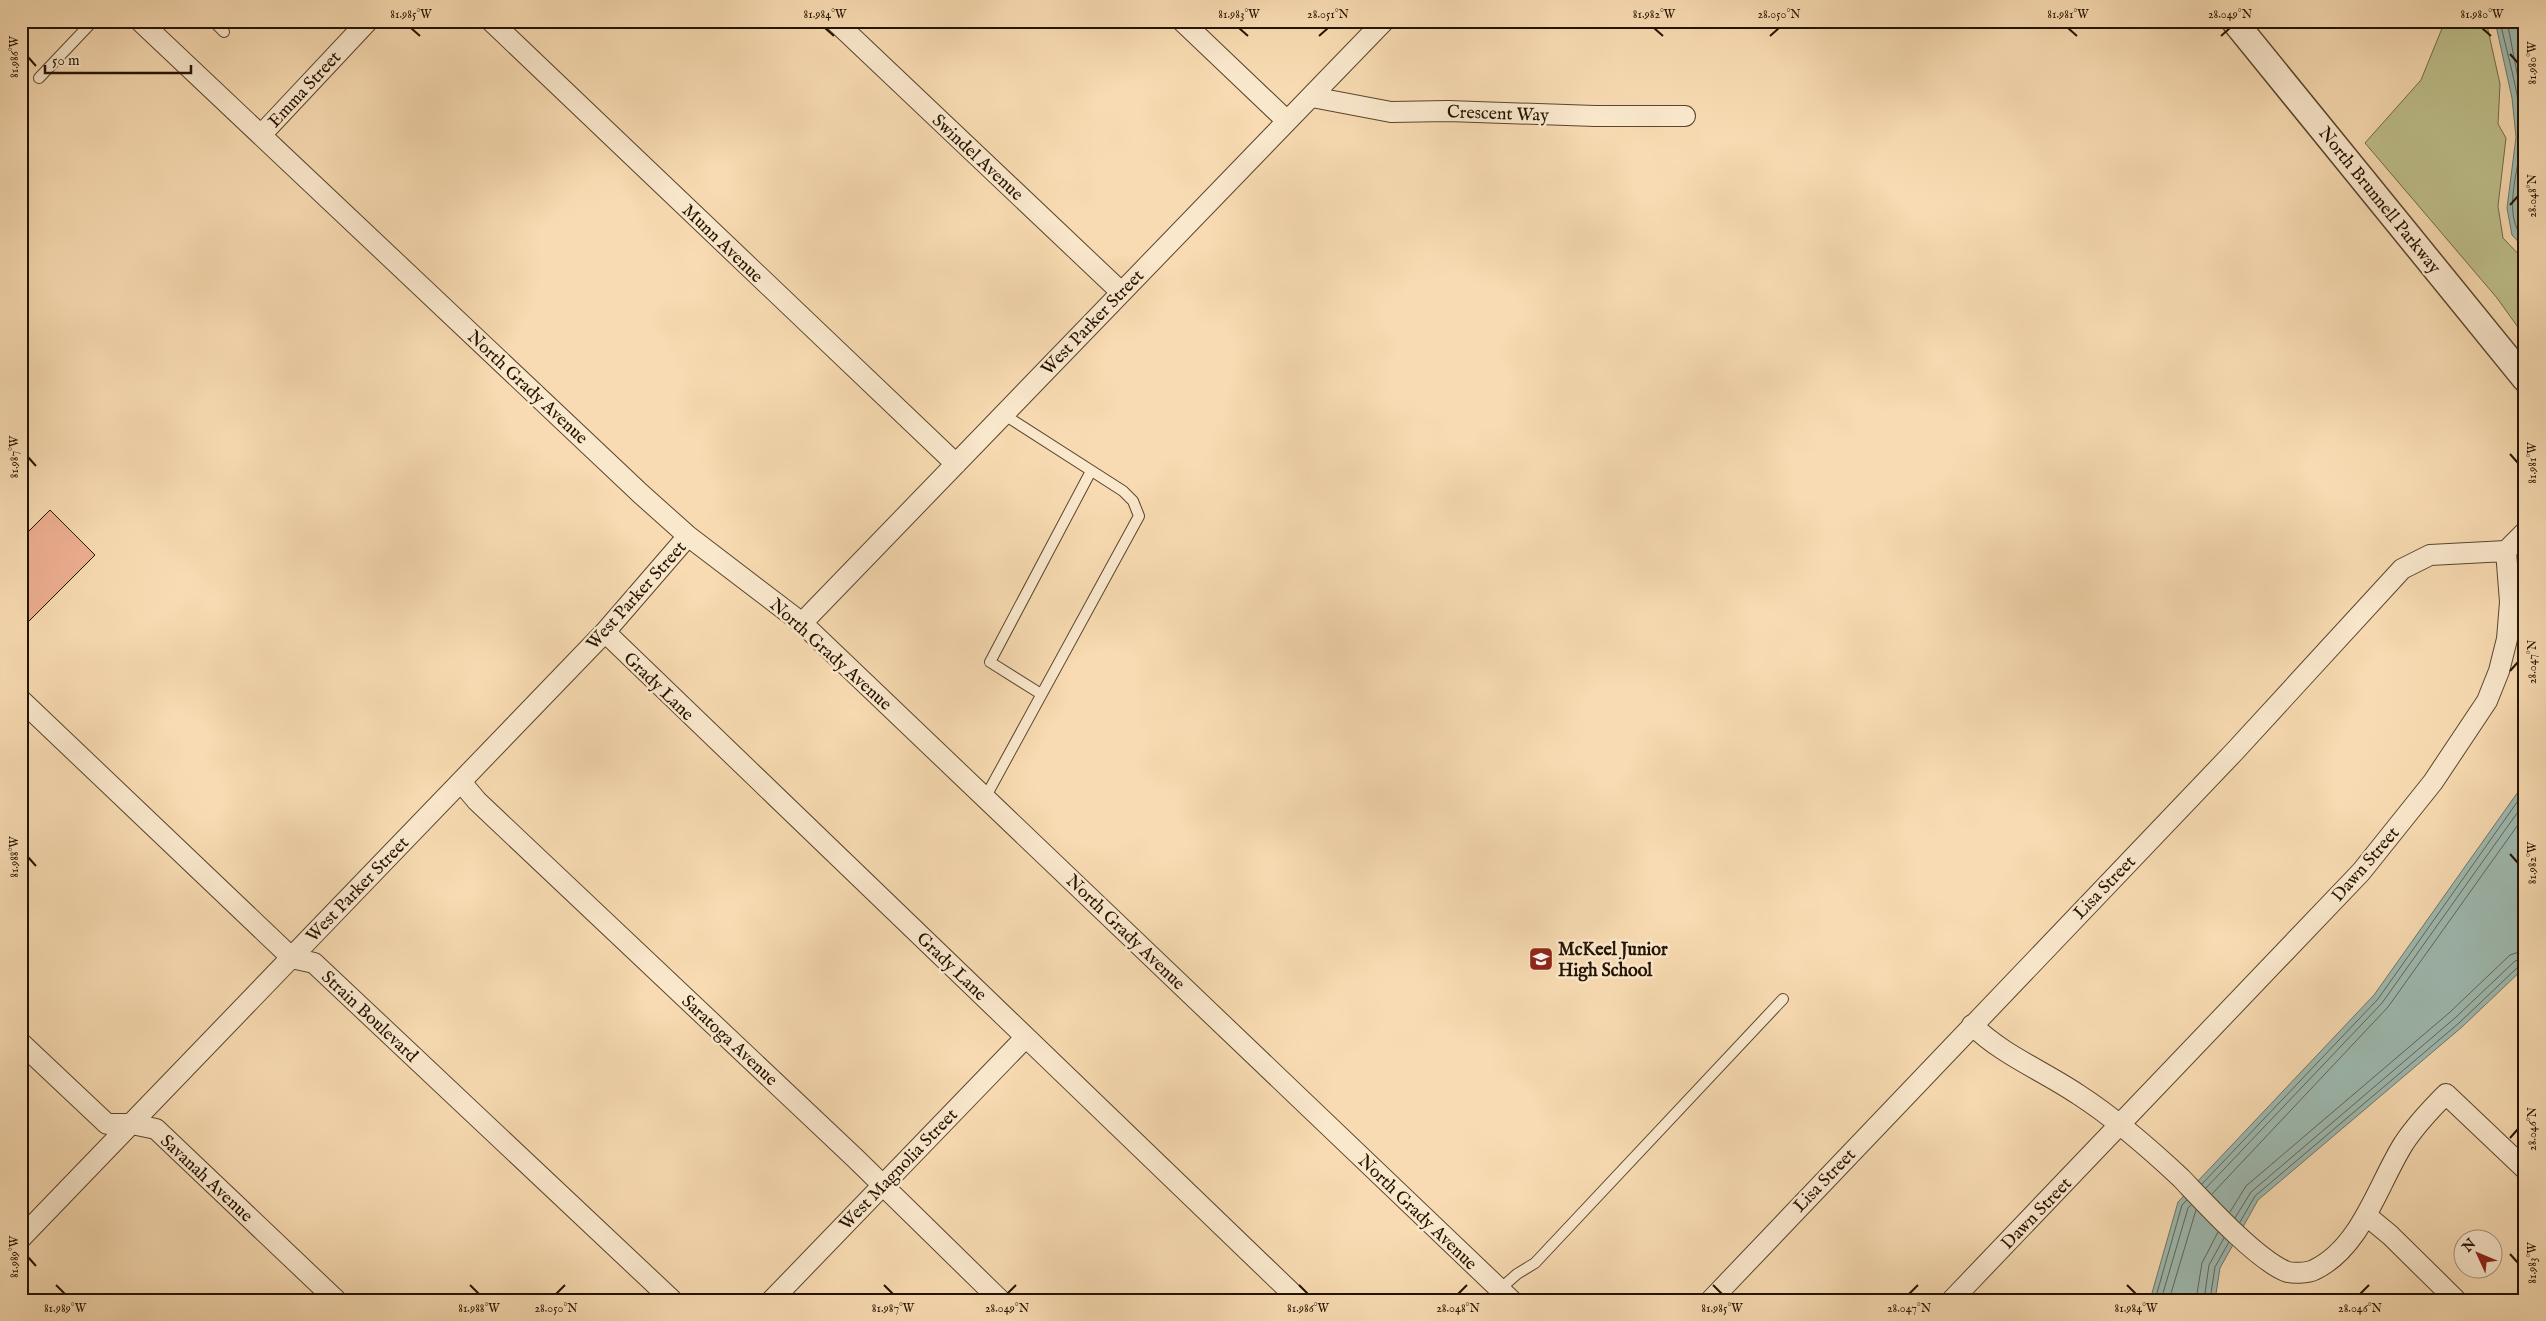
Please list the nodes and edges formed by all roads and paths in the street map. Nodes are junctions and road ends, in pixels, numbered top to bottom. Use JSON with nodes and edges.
{"nodes":[{"id":1,"x":93,"y":21,"type":"edge"},
{"id":2,"x":140,"y":21,"type":"edge"},
{"id":3,"x":213,"y":21,"type":"edge"},
{"id":4,"x":368,"y":21,"type":"edge"},
{"id":5,"x":491,"y":21,"type":"edge"},
{"id":6,"x":834,"y":21,"type":"edge"},
{"id":7,"x":1182,"y":21,"type":"edge"},
{"id":8,"x":1384,"y":21,"type":"edge"},
{"id":9,"x":2241,"y":24,"type":"edge"},
{"id":10,"x":224,"y":32,"type":"dead end"},
{"id":11,"x":39,"y":78,"type":"dead end"},
{"id":12,"x":1312,"y":97,"type":"junction"},
{"id":13,"x":1685,"y":116,"type":"dead end"},
{"id":14,"x":1287,"y":121,"type":"junction"},
{"id":15,"x":261,"y":135,"type":"junction"},
{"id":16,"x":1121,"y":292,"type":"junction"},
{"id":17,"x":2525,"y":379,"type":"edge"},
{"id":18,"x":1003,"y":414,"type":"junction"},
{"id":19,"x":956,"y":464,"type":"junction"},
{"id":20,"x":1091,"y":471,"type":"junction"},
{"id":21,"x":2525,"y":532,"type":"edge"},
{"id":22,"x":688,"y":536,"type":"junction"},
{"id":23,"x":2506,"y":551,"type":"junction"},
{"id":24,"x":802,"y":623,"type":"junction"},
{"id":25,"x":605,"y":632,"type":"junction"},
{"id":26,"x":1041,"y":694,"type":"junction"},
{"id":27,"x":21,"y":700,"type":"edge"},
{"id":28,"x":460,"y":782,"type":"junction"},
{"id":29,"x":985,"y":798,"type":"junction"},
{"id":30,"x":292,"y":958,"type":"junction"},
{"id":31,"x":1783,"y":999,"type":"dead end"},
{"id":32,"x":1972,"y":1025,"type":"junction"},
{"id":33,"x":1025,"y":1038,"type":"junction"},
{"id":34,"x":21,"y":1043,"type":"edge"},
{"id":35,"x":132,"y":1124,"type":"junction"},
{"id":36,"x":2120,"y":1126,"type":"junction"},
{"id":37,"x":2525,"y":1170,"type":"edge"},
{"id":38,"x":882,"y":1186,"type":"junction"},
{"id":39,"x":2367,"y":1216,"type":"junction"},
{"id":40,"x":21,"y":1238,"type":"edge"},
{"id":41,"x":1506,"y":1294,"type":"edge"},
{"id":42,"x":336,"y":1300,"type":"edge"},
{"id":43,"x":672,"y":1300,"type":"edge"},
{"id":44,"x":772,"y":1300,"type":"edge"},
{"id":45,"x":1000,"y":1300,"type":"edge"},
{"id":46,"x":1299,"y":1300,"type":"edge"},
{"id":47,"x":1710,"y":1300,"type":"edge"},
{"id":48,"x":1952,"y":1300,"type":"edge"},
{"id":49,"x":2456,"y":1300,"type":"edge"}],
"edges":[{"from":1,"to":11,"type":"lane"},
{"from":2,"to":15,"type":"street","name":"North Grady Avenue"},
{"from":3,"to":10,"type":"lane"},
{"from":4,"to":15,"type":"street","name":"Emma Street"},
{"from":5,"to":19,"type":"street","name":"Munn Avenue"},
{"from":6,"to":16,"type":"street","name":"Swindel Avenue"},
{"from":7,"to":14,"type":"street"},
{"from":8,"to":12,"type":"street","name":"West Parker Street"},
{"from":9,"to":17,"type":"street","name":"North Brunnell Parkway"},
{"from":12,"to":13,"type":"street","name":"Crescent Way"},
{"from":12,"to":14,"type":"street","name":"West Parker Street"},
{"from":14,"to":16,"type":"street","name":"West Parker Street"},
{"from":15,"to":22,"type":"street","name":"North Grady Avenue"},
{"from":16,"to":18,"type":"street","name":"West Parker Street"},
{"from":18,"to":19,"type":"street","name":"West Parker Street"},
{"from":18,"to":20,"type":"lane"},
{"from":19,"to":24,"type":"street","name":"West Parker Street"},
{"from":20,"to":26,"type":"lane"},
{"from":20,"to":26,"type":"lane"},
{"from":21,"to":23,"type":"street"},
{"from":22,"to":24,"type":"street","name":"North Grady Avenue"},
{"from":22,"to":25,"type":"street","name":"West Parker Street"},
{"from":23,"to":32,"type":"street","name":"Lisa Street"},
{"from":23,"to":36,"type":"street","name":"Dawn Street"},
{"from":24,"to":29,"type":"street","name":"North Grady Avenue"},
{"from":25,"to":28,"type":"street","name":"West Parker Street"},
{"from":25,"to":33,"type":"street","name":"Grady Lane"},
{"from":26,"to":29,"type":"lane"},
{"from":27,"to":30,"type":"street","name":"Strain Boulevard"},
{"from":28,"to":30,"type":"street","name":"West Parker Street"},
{"from":28,"to":38,"type":"street","name":"Saratoga Avenue"},
{"from":29,"to":41,"type":"street","name":"North Grady Avenue"},
{"from":30,"to":35,"type":"street","name":"West Parker Street"},
{"from":30,"to":43,"type":"street","name":"Strain Boulevard"},
{"from":31,"to":41,"type":"lane"},
{"from":32,"to":36,"type":"street"},
{"from":32,"to":47,"type":"street","name":"Lisa Street"},
{"from":33,"to":38,"type":"street","name":"West Magnolia Street"},
{"from":33,"to":46,"type":"street","name":"Grady Lane"},
{"from":34,"to":35,"type":"street","name":"Savanah Avenue"},
{"from":35,"to":40,"type":"street","name":"West Parker Street"},
{"from":35,"to":42,"type":"street","name":"Savanah Avenue"},
{"from":36,"to":39,"type":"street"},
{"from":36,"to":48,"type":"street","name":"Dawn Street"},
{"from":37,"to":39,"type":"street"},
{"from":38,"to":44,"type":"street","name":"West Magnolia Street"},
{"from":38,"to":45,"type":"street","name":"Saratoga Avenue"},
{"from":39,"to":49,"type":"street"}]}
